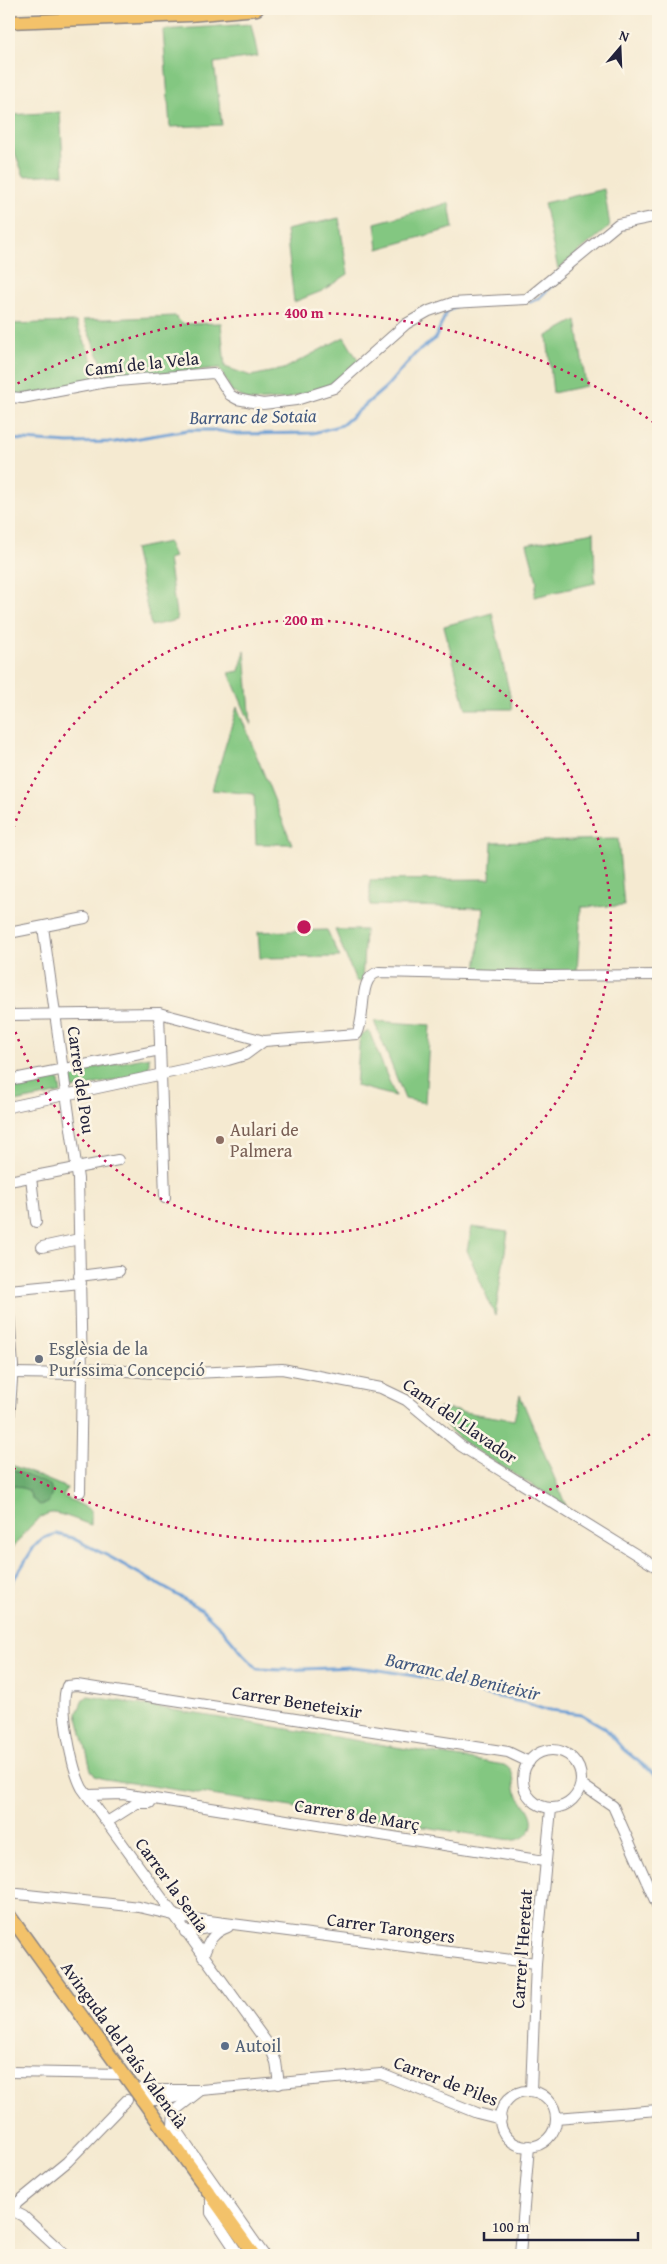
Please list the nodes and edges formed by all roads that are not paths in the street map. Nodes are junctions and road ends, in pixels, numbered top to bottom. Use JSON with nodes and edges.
{"nodes":[{"id":1,"x":257,"y":9,"type":"edge"},
{"id":2,"x":9,"y":22,"type":"edge"},
{"id":3,"x":658,"y":216,"type":"edge"},
{"id":4,"x":9,"y":397,"type":"edge"},
{"id":5,"x":85,"y":918,"type":"dead end"},
{"id":6,"x":43,"y":927,"type":"junction"},
{"id":7,"x":9,"y":933,"type":"edge"},
{"id":8,"x":658,"y":975,"type":"edge"},
{"id":9,"x":159,"y":1013,"type":"junction"},
{"id":10,"x":56,"y":1014,"type":"junction"},
{"id":11,"x":9,"y":1015,"type":"edge"},
{"id":12,"x":264,"y":1041,"type":"junction"},
{"id":13,"x":160,"y":1050,"type":"junction"},
{"id":14,"x":63,"y":1070,"type":"junction"},
{"id":15,"x":160,"y":1075,"type":"junction"},
{"id":16,"x":9,"y":1080,"type":"edge"},
{"id":17,"x":66,"y":1095,"type":"junction"},
{"id":18,"x":9,"y":1107,"type":"edge"},
{"id":19,"x":118,"y":1160,"type":"dead end"},
{"id":20,"x":77,"y":1168,"type":"junction"},
{"id":21,"x":31,"y":1177,"type":"junction"},
{"id":22,"x":9,"y":1181,"type":"edge"},
{"id":23,"x":165,"y":1198,"type":"dead end"},
{"id":24,"x":36,"y":1222,"type":"dead end"},
{"id":25,"x":79,"y":1240,"type":"junction"},
{"id":26,"x":42,"y":1247,"type":"dead end"},
{"id":27,"x":119,"y":1271,"type":"dead end"},
{"id":28,"x":80,"y":1280,"type":"junction"},
{"id":29,"x":9,"y":1290,"type":"edge"},
{"id":30,"x":9,"y":1315,"type":"edge"},
{"id":31,"x":82,"y":1371,"type":"junction"},
{"id":32,"x":10,"y":1377,"type":"edge"},
{"id":33,"x":9,"y":1421,"type":"edge"},
{"id":34,"x":80,"y":1492,"type":"dead end"},
{"id":35,"x":658,"y":1568,"type":"edge"},
{"id":36,"x":63,"y":1695,"type":"joint"},
{"id":37,"x":529,"y":1762,"type":"junction"},
{"id":38,"x":581,"y":1784,"type":"junction"},
{"id":39,"x":88,"y":1795,"type":"junction"},
{"id":40,"x":166,"y":1802,"type":"junction"},
{"id":41,"x":550,"y":1809,"type":"junction"},
{"id":42,"x":107,"y":1822,"type":"junction"},
{"id":43,"x":544,"y":1861,"type":"junction"},
{"id":44,"x":9,"y":1893,"type":"edge"},
{"id":45,"x":658,"y":1907,"type":"edge"},
{"id":46,"x":172,"y":1914,"type":"junction"},
{"id":47,"x":9,"y":1915,"type":"edge"},
{"id":48,"x":241,"y":1924,"type":"junction"},
{"id":49,"x":185,"y":1932,"type":"junction"},
{"id":50,"x":203,"y":1957,"type":"junction"},
{"id":51,"x":536,"y":1963,"type":"junction"},
{"id":52,"x":9,"y":2072,"type":"edge"},
{"id":53,"x":123,"y":2074,"type":"junction"},
{"id":54,"x":280,"y":2084,"type":"junction"},
{"id":55,"x":133,"y":2088,"type":"junction"},
{"id":56,"x":201,"y":2090,"type":"junction"},
{"id":57,"x":531,"y":2091,"type":"junction"},
{"id":58,"x":127,"y":2100,"type":"dead end"},
{"id":59,"x":141,"y":2100,"type":"junction"},
{"id":60,"x":658,"y":2110,"type":"edge"},
{"id":61,"x":556,"y":2118,"type":"junction"},
{"id":62,"x":501,"y":2119,"type":"junction"},
{"id":63,"x":529,"y":2146,"type":"junction"},
{"id":64,"x":211,"y":2195,"type":"junction"},
{"id":65,"x":11,"y":2209,"type":"edge"},
{"id":66,"x":65,"y":2255,"type":"edge"},
{"id":67,"x":239,"y":2255,"type":"edge"},
{"id":68,"x":254,"y":2255,"type":"edge"},
{"id":69,"x":264,"y":2255,"type":"edge"},
{"id":70,"x":521,"y":2255,"type":"edge"}],
"edges":[{"from":1,"to":2,"type":"main road"},
{"from":3,"to":4,"type":"street","name":"Camí de la Vela"},
{"from":5,"to":6,"type":"street"},
{"from":6,"to":7,"type":"street"},
{"from":6,"to":10,"type":"street","name":"Carrer del Pou"},
{"from":8,"to":12,"type":"street"},
{"from":9,"to":10,"type":"street"},
{"from":9,"to":12,"type":"street"},
{"from":9,"to":13,"type":"street"},
{"from":10,"to":11,"type":"street"},
{"from":10,"to":14,"type":"street","name":"Carrer del Pou"},
{"from":12,"to":15,"type":"street"},
{"from":13,"to":14,"type":"street"},
{"from":13,"to":15,"type":"street"},
{"from":14,"to":16,"type":"street"},
{"from":14,"to":17,"type":"street","name":"Carrer del Pou"},
{"from":15,"to":17,"type":"street"},
{"from":15,"to":23,"type":"street"},
{"from":17,"to":18,"type":"street"},
{"from":17,"to":20,"type":"street","name":"Carrer del Pou"},
{"from":19,"to":20,"type":"street"},
{"from":20,"to":21,"type":"street"},
{"from":20,"to":25,"type":"street","name":"Carrer del Pou"},
{"from":21,"to":22,"type":"street"},
{"from":21,"to":24,"type":"street"},
{"from":25,"to":26,"type":"street"},
{"from":25,"to":28,"type":"street","name":"Carrer del Pou"},
{"from":27,"to":28,"type":"street"},
{"from":28,"to":29,"type":"street"},
{"from":28,"to":31,"type":"street","name":"Carrer del Pou"},
{"from":30,"to":32,"type":"street"},
{"from":31,"to":32,"type":"street","name":"Camí del Llavador"},
{"from":31,"to":34,"type":"street","name":"Carrer del Pou"},
{"from":31,"to":35,"type":"street","name":"Camí del Llavador"},
{"from":32,"to":33,"type":"street"},
{"from":36,"to":37,"type":"street","name":"Carrer Beneteixir"},
{"from":36,"to":39,"type":"street","name":"Carrer la Senia"},
{"from":37,"to":38,"type":"street"},
{"from":37,"to":41,"type":"street"},
{"from":38,"to":41,"type":"street"},
{"from":38,"to":45,"type":"street"},
{"from":39,"to":40,"type":"street","name":"Carrer 8 de Març"},
{"from":39,"to":42,"type":"street","name":"Carrer la Senia"},
{"from":40,"to":42,"type":"street","name":"Carrer 8 de Març"},
{"from":40,"to":43,"type":"street","name":"Carrer 8 de Març"},
{"from":41,"to":43,"type":"street","name":"Carrer l'Heretat"},
{"from":42,"to":46,"type":"street","name":"Carrer la Senia"},
{"from":43,"to":51,"type":"street","name":"Carrer l'Heretat"},
{"from":44,"to":46,"type":"street","name":"Carrer Tarongers"},
{"from":46,"to":48,"type":"street","name":"Carrer Tarongers"},
{"from":46,"to":49,"type":"street","name":"Carrer la Senia"},
{"from":47,"to":53,"type":"main road","name":"Avinguda del País Valencià"},
{"from":48,"to":49,"type":"street","name":"Carrer Tarongers"},
{"from":48,"to":50,"type":"street","name":"Carrer Tarongers"},
{"from":48,"to":51,"type":"street","name":"Carrer Tarongers"},
{"from":49,"to":50,"type":"street","name":"Carrer la Senia"},
{"from":50,"to":54,"type":"street","name":"Carrer la Senia"},
{"from":51,"to":57,"type":"street","name":"Carrer l'Heretat"},
{"from":52,"to":53,"type":"street"},
{"from":53,"to":55,"type":"main road","name":"Avinguda del País Valencià"},
{"from":54,"to":56,"type":"street","name":"Carrer de Piles"},
{"from":54,"to":62,"type":"street","name":"Carrer de Piles"},
{"from":55,"to":56,"type":"street","name":"Carrer de Piles"},
{"from":55,"to":59,"type":"main road","name":"Avinguda del País Valencià"},
{"from":56,"to":59,"type":"street","name":"Carrer de Piles"},
{"from":56,"to":69,"type":"street","name":"Avinguda del País Valencià"},
{"from":57,"to":61,"type":"street"},
{"from":57,"to":62,"type":"street"},
{"from":58,"to":65,"type":"street"},
{"from":59,"to":64,"type":"main road","name":"Avinguda del País Valencià"},
{"from":60,"to":61,"type":"street"},
{"from":61,"to":63,"type":"street"},
{"from":62,"to":63,"type":"street"},
{"from":63,"to":70,"type":"street"},
{"from":64,"to":67,"type":"street","name":"Avinguda del País Valencià"},
{"from":64,"to":68,"type":"main road","name":"Avinguda del País Valencià"},
{"from":65,"to":66,"type":"street"}]}
